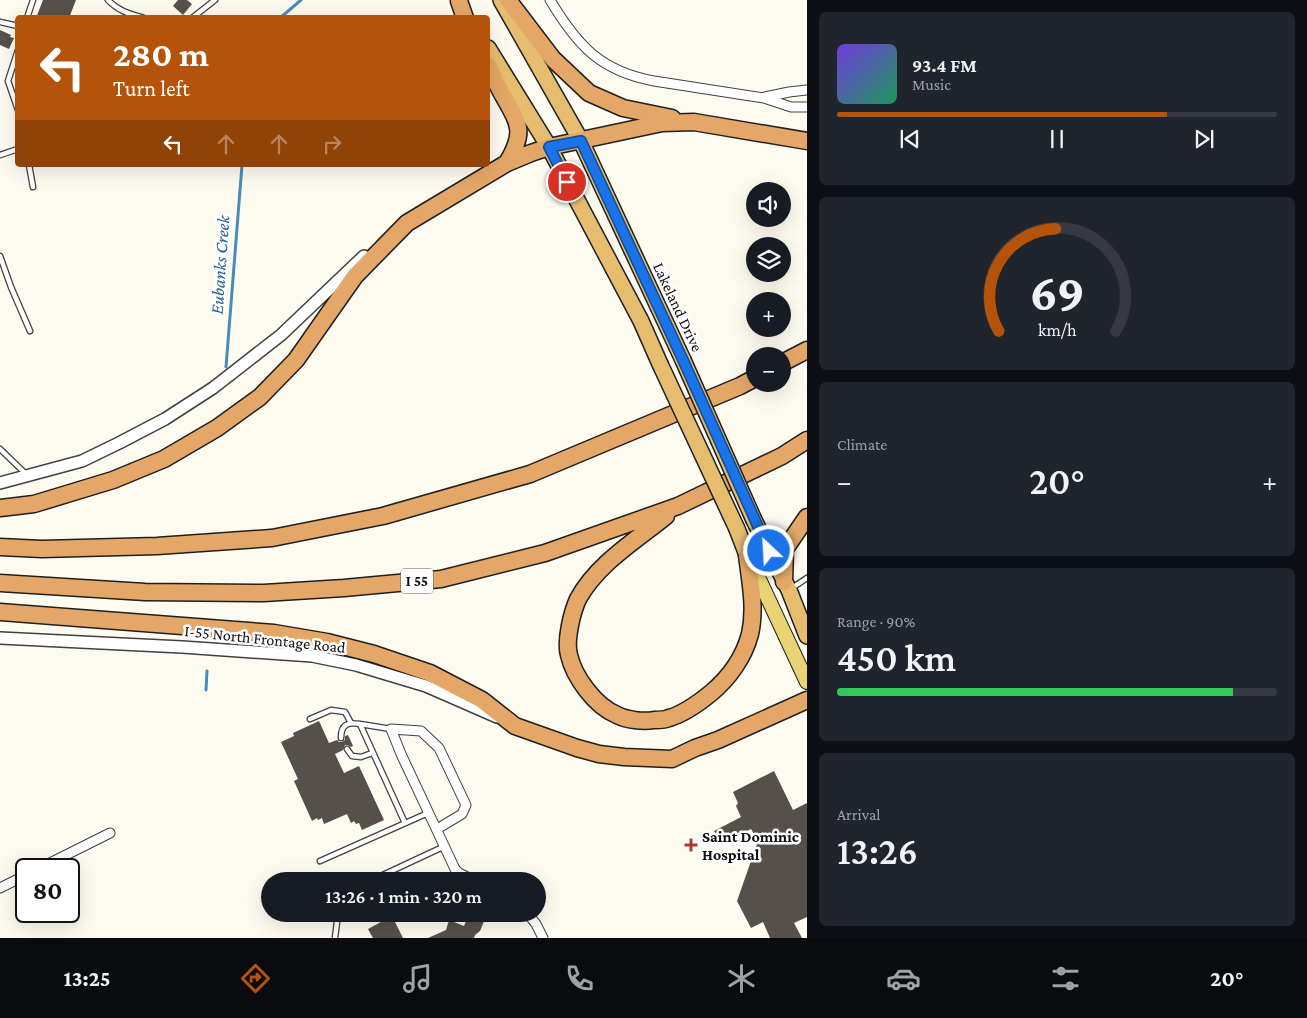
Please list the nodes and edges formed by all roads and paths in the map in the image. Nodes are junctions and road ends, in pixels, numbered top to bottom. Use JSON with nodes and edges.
{"nodes":[{"id":1,"x":33,"y":0,"type":"edge"},
{"id":2,"x":108,"y":0,"type":"edge"},
{"id":3,"x":215,"y":0,"type":"edge"},
{"id":4,"x":458,"y":0,"type":"edge"},
{"id":5,"x":501,"y":0,"type":"edge"},
{"id":6,"x":508,"y":0,"type":"edge"},
{"id":7,"x":550,"y":0,"type":"edge"},
{"id":8,"x":28,"y":15,"type":"edge"},
{"id":9,"x":133,"y":15,"type":"edge"},
{"id":10,"x":196,"y":15,"type":"edge"},
{"id":11,"x":466,"y":15,"type":"edge"},
{"id":12,"x":0,"y":22,"type":"edge"},
{"id":13,"x":15,"y":25,"type":"edge"},
{"id":14,"x":490,"y":51,"type":"edge"},
{"id":15,"x":15,"y":59,"type":"edge"},
{"id":16,"x":490,"y":69,"type":"edge"},
{"id":17,"x":807,"y":90,"type":"edge"},
{"id":18,"x":764,"y":98,"type":"junction"},
{"id":19,"x":15,"y":101,"type":"edge"},
{"id":20,"x":807,"y":107,"type":"edge"},
{"id":21,"x":694,"y":122,"type":"junction"},
{"id":22,"x":581,"y":141,"type":"junction"},
{"id":23,"x":807,"y":141,"type":"edge"},
{"id":24,"x":549,"y":147,"type":"junction"},
{"id":25,"x":15,"y":150,"type":"edge"},
{"id":26,"x":0,"y":155,"type":"edge"},
{"id":27,"x":507,"y":163,"type":"junction"},
{"id":28,"x":28,"y":167,"type":"edge"},
{"id":29,"x":33,"y":187,"type":"dead end"},
{"id":30,"x":407,"y":223,"type":"junction"},
{"id":31,"x":0,"y":256,"type":"edge"},
{"id":32,"x":30,"y":331,"type":"dead end"},
{"id":33,"x":807,"y":350,"type":"edge"},
{"id":34,"x":791,"y":358,"type":"edge"},
{"id":35,"x":746,"y":383,"type":"edge"},
{"id":36,"x":807,"y":440,"type":"edge"},
{"id":37,"x":0,"y":449,"type":"edge"},
{"id":38,"x":28,"y":476,"type":"junction"},
{"id":39,"x":0,"y":483,"type":"edge"},
{"id":40,"x":678,"y":506,"type":"junction"},
{"id":41,"x":0,"y":508,"type":"edge"},
{"id":42,"x":807,"y":517,"type":"edge"},
{"id":43,"x":0,"y":547,"type":"edge"},
{"id":44,"x":747,"y":555,"type":"junction"},
{"id":45,"x":807,"y":578,"type":"edge"},
{"id":46,"x":0,"y":583,"type":"edge"},
{"id":47,"x":786,"y":586,"type":"junction"},
{"id":48,"x":0,"y":612,"type":"edge"},
{"id":49,"x":807,"y":636,"type":"edge"},
{"id":50,"x":0,"y":638,"type":"edge"},
{"id":51,"x":807,"y":682,"type":"edge"},
{"id":52,"x":807,"y":700,"type":"edge"},
{"id":53,"x":310,"y":719,"type":"dead end"},
{"id":54,"x":351,"y":723,"type":"junction"},
{"id":55,"x":360,"y":724,"type":"junction"},
{"id":56,"x":515,"y":726,"type":"junction"},
{"id":57,"x":391,"y":729,"type":"junction"},
{"id":58,"x":342,"y":738,"type":"dead end"},
{"id":59,"x":346,"y":748,"type":"dead end"},
{"id":60,"x":372,"y":753,"type":"junction"},
{"id":61,"x":430,"y":812,"type":"junction"},
{"id":62,"x":405,"y":823,"type":"junction"},
{"id":63,"x":437,"y":829,"type":"junction"},
{"id":64,"x":110,"y":833,"type":"dead end"},
{"id":65,"x":445,"y":846,"type":"junction"},
{"id":66,"x":60,"y":858,"type":"edge"},
{"id":67,"x":320,"y":861,"type":"dead end"},
{"id":68,"x":389,"y":872,"type":"edge"},
{"id":69,"x":458,"y":872,"type":"edge"},
{"id":70,"x":15,"y":880,"type":"edge"},
{"id":71,"x":0,"y":888,"type":"edge"},
{"id":72,"x":337,"y":922,"type":"edge"},
{"id":73,"x":534,"y":922,"type":"edge"},
{"id":74,"x":335,"y":938,"type":"edge"},
{"id":75,"x":543,"y":938,"type":"edge"}],
"edges":[{"from":1,"to":8,"type":"lane"},
{"from":2,"to":9,"type":"lane"},
{"from":3,"to":10,"type":"lane"},
{"from":4,"to":11,"type":"highway"},
{"from":5,"to":22,"type":"highway","name":"Lakeland Drive"},
{"from":6,"to":21,"type":"highway"},
{"from":7,"to":18,"type":"street"},
{"from":12,"to":13,"type":"lane"},
{"from":14,"to":24,"type":"highway"},
{"from":15,"to":19,"type":"lane"},
{"from":16,"to":27,"type":"highway"},
{"from":17,"to":18,"type":"street"},
{"from":18,"to":20,"type":"street"},
{"from":21,"to":22,"type":"highway"},
{"from":21,"to":23,"type":"highway"},
{"from":22,"to":24,"type":"highway"},
{"from":22,"to":47,"type":"highway","name":"Lakeland Drive","bridge":true},
{"from":24,"to":27,"type":"highway"},
{"from":24,"to":44,"type":"highway","bridge":true},
{"from":25,"to":26,"type":"lane"},
{"from":27,"to":30,"type":"highway"},
{"from":28,"to":29,"type":"lane"},
{"from":30,"to":38,"type":"street"},
{"from":30,"to":41,"type":"highway"},
{"from":31,"to":32,"type":"lane"},
{"from":33,"to":34,"type":"highway"},
{"from":35,"to":43,"type":"highway"},
{"from":36,"to":40,"type":"highway","number":"I 55"},
{"from":37,"to":38,"type":"lane"},
{"from":38,"to":39,"type":"street"},
{"from":40,"to":44,"type":"highway"},
{"from":40,"to":46,"type":"highway","number":"I 55"},
{"from":42,"to":47,"type":"highway"},
{"from":44,"to":51,"type":"main road"},
{"from":45,"to":47,"type":"lane"},
{"from":47,"to":49,"type":"highway","name":"Lakeland Drive"},
{"from":48,"to":56,"type":"highway"},
{"from":50,"to":56,"type":"street","name":"I-55 North Frontage Road"},
{"from":52,"to":56,"type":"highway"},
{"from":53,"to":54,"type":"lane"},
{"from":54,"to":55,"type":"lane"},
{"from":54,"to":58,"type":"lane"},
{"from":55,"to":57,"type":"lane"},
{"from":55,"to":60,"type":"lane"},
{"from":57,"to":61,"type":"street"},
{"from":57,"to":63,"type":"street"},
{"from":59,"to":60,"type":"lane"},
{"from":60,"to":62,"type":"lane"},
{"from":61,"to":62,"type":"lane"},
{"from":61,"to":63,"type":"street"},
{"from":62,"to":67,"type":"lane"},
{"from":63,"to":65,"type":"street"},
{"from":64,"to":66,"type":"street"},
{"from":65,"to":68,"type":"lane"},
{"from":65,"to":69,"type":"street"},
{"from":70,"to":71,"type":"street"},
{"from":72,"to":74,"type":"lane"},
{"from":73,"to":75,"type":"street"}]}
